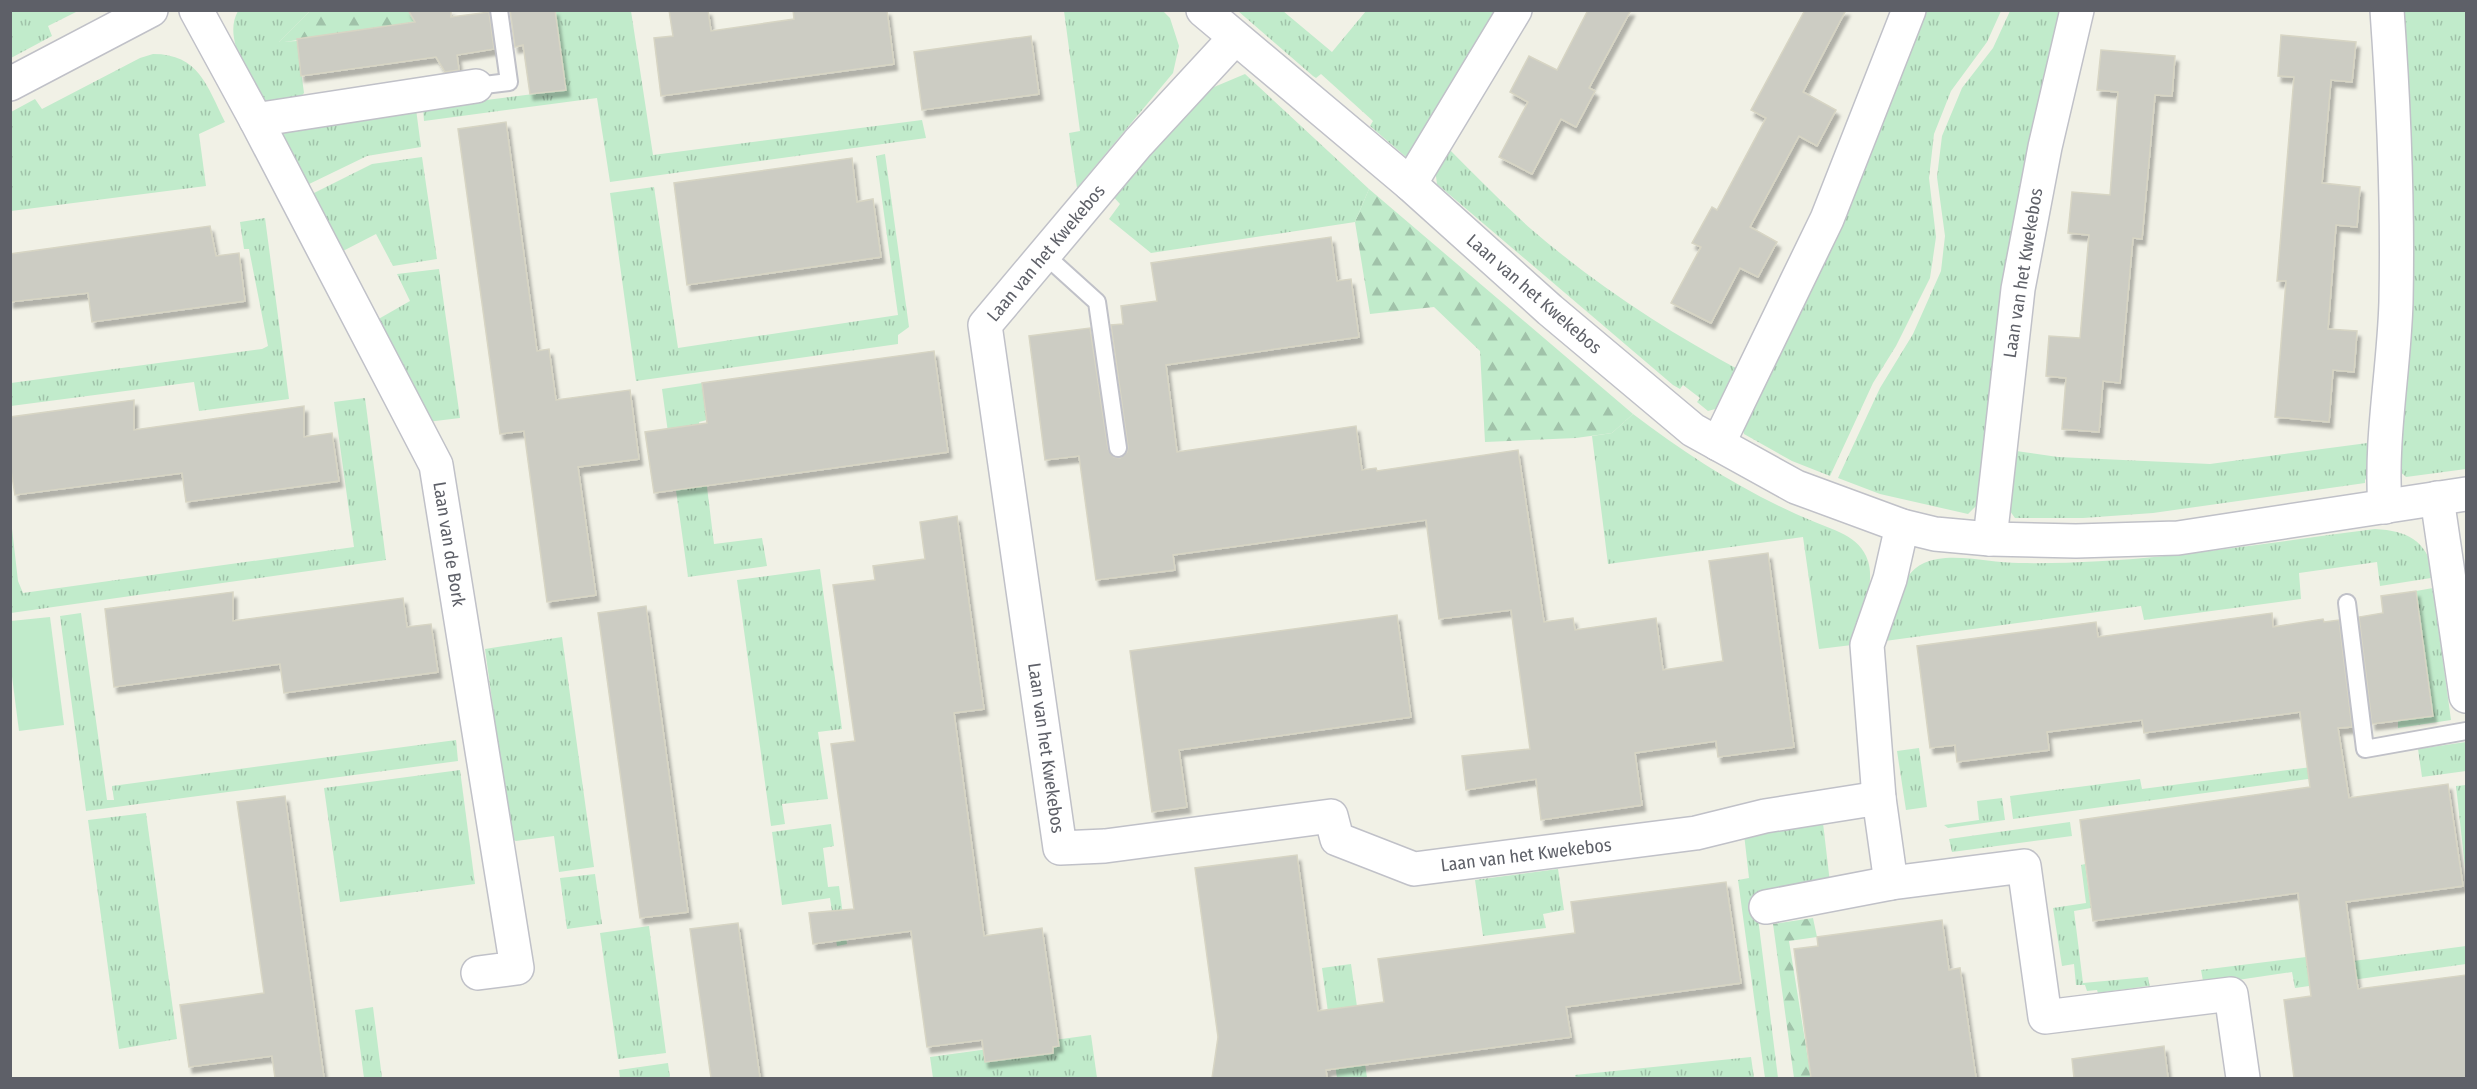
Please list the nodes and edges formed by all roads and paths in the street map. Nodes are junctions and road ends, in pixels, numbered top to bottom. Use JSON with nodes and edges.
{"nodes":[{"id":1,"x":152,"y":10,"type":"edge"},
{"id":2,"x":196,"y":10,"type":"edge"},
{"id":3,"x":499,"y":10,"type":"edge"},
{"id":4,"x":1203,"y":10,"type":"edge"},
{"id":5,"x":1515,"y":10,"type":"edge"},
{"id":6,"x":1909,"y":10,"type":"edge"},
{"id":7,"x":2077,"y":10,"type":"edge"},
{"id":8,"x":2387,"y":10,"type":"edge"},
{"id":9,"x":1235,"y":38,"type":"junction"},
{"id":10,"x":10,"y":84,"type":"edge"},
{"id":11,"x":476,"y":86,"type":"joint"},
{"id":12,"x":256,"y":120,"type":"junction"},
{"id":13,"x":1410,"y":183,"type":"junction"},
{"id":14,"x":1045,"y":255,"type":"junction"},
{"id":15,"x":1718,"y":444,"type":"junction"},
{"id":16,"x":1118,"y":448,"type":"dead end"},
{"id":17,"x":2452,"y":496,"type":"edge"},
{"id":18,"x":2385,"y":507,"type":"junction"},
{"id":19,"x":1902,"y":526,"type":"junction"},
{"id":20,"x":1990,"y":539,"type":"junction"},
{"id":21,"x":2347,"y":603,"type":"dead end"},
{"id":22,"x":2466,"y":696,"type":"edge"},
{"id":23,"x":2466,"y":731,"type":"edge"},
{"id":24,"x":1879,"y":798,"type":"junction"},
{"id":25,"x":1891,"y":883,"type":"junction"},
{"id":26,"x":1766,"y":907,"type":"dead end"},
{"id":27,"x":478,"y":973,"type":"dead end"},
{"id":28,"x":2243,"y":1078,"type":"edge"}],
"edges":[{"from":1,"to":10,"type":"street"},
{"from":2,"to":12,"type":"street","name":"Laan van de Bork"},
{"from":3,"to":11,"type":"lane"},
{"from":4,"to":9,"type":"street","name":"Laan van het Kwekebos"},
{"from":5,"to":13,"type":"street"},
{"from":6,"to":15,"type":"street"},
{"from":7,"to":20,"type":"street","name":"Laan van het Kwekebos"},
{"from":8,"to":18,"type":"street"},
{"from":9,"to":13,"type":"street","name":"Laan van het Kwekebos"},
{"from":9,"to":14,"type":"street","name":"Laan van het Kwekebos"},
{"from":11,"to":12,"type":"street"},
{"from":12,"to":27,"type":"street","name":"Laan van de Bork"},
{"from":13,"to":15,"type":"street","name":"Laan van het Kwekebos"},
{"from":14,"to":16,"type":"lane"},
{"from":14,"to":24,"type":"street","name":"Laan van het Kwekebos"},
{"from":15,"to":19,"type":"street","name":"Laan van het Kwekebos"},
{"from":17,"to":18,"type":"street","name":"Laan van het Kwekebos"},
{"from":17,"to":22,"type":"street","name":"Laan van het Kwekebos"},
{"from":18,"to":20,"type":"street","name":"Laan van het Kwekebos"},
{"from":19,"to":20,"type":"street","name":"Laan van het Kwekebos"},
{"from":19,"to":24,"type":"street"},
{"from":21,"to":23,"type":"lane"},
{"from":24,"to":25,"type":"street"},
{"from":25,"to":26,"type":"street"},
{"from":25,"to":28,"type":"street"}]}
